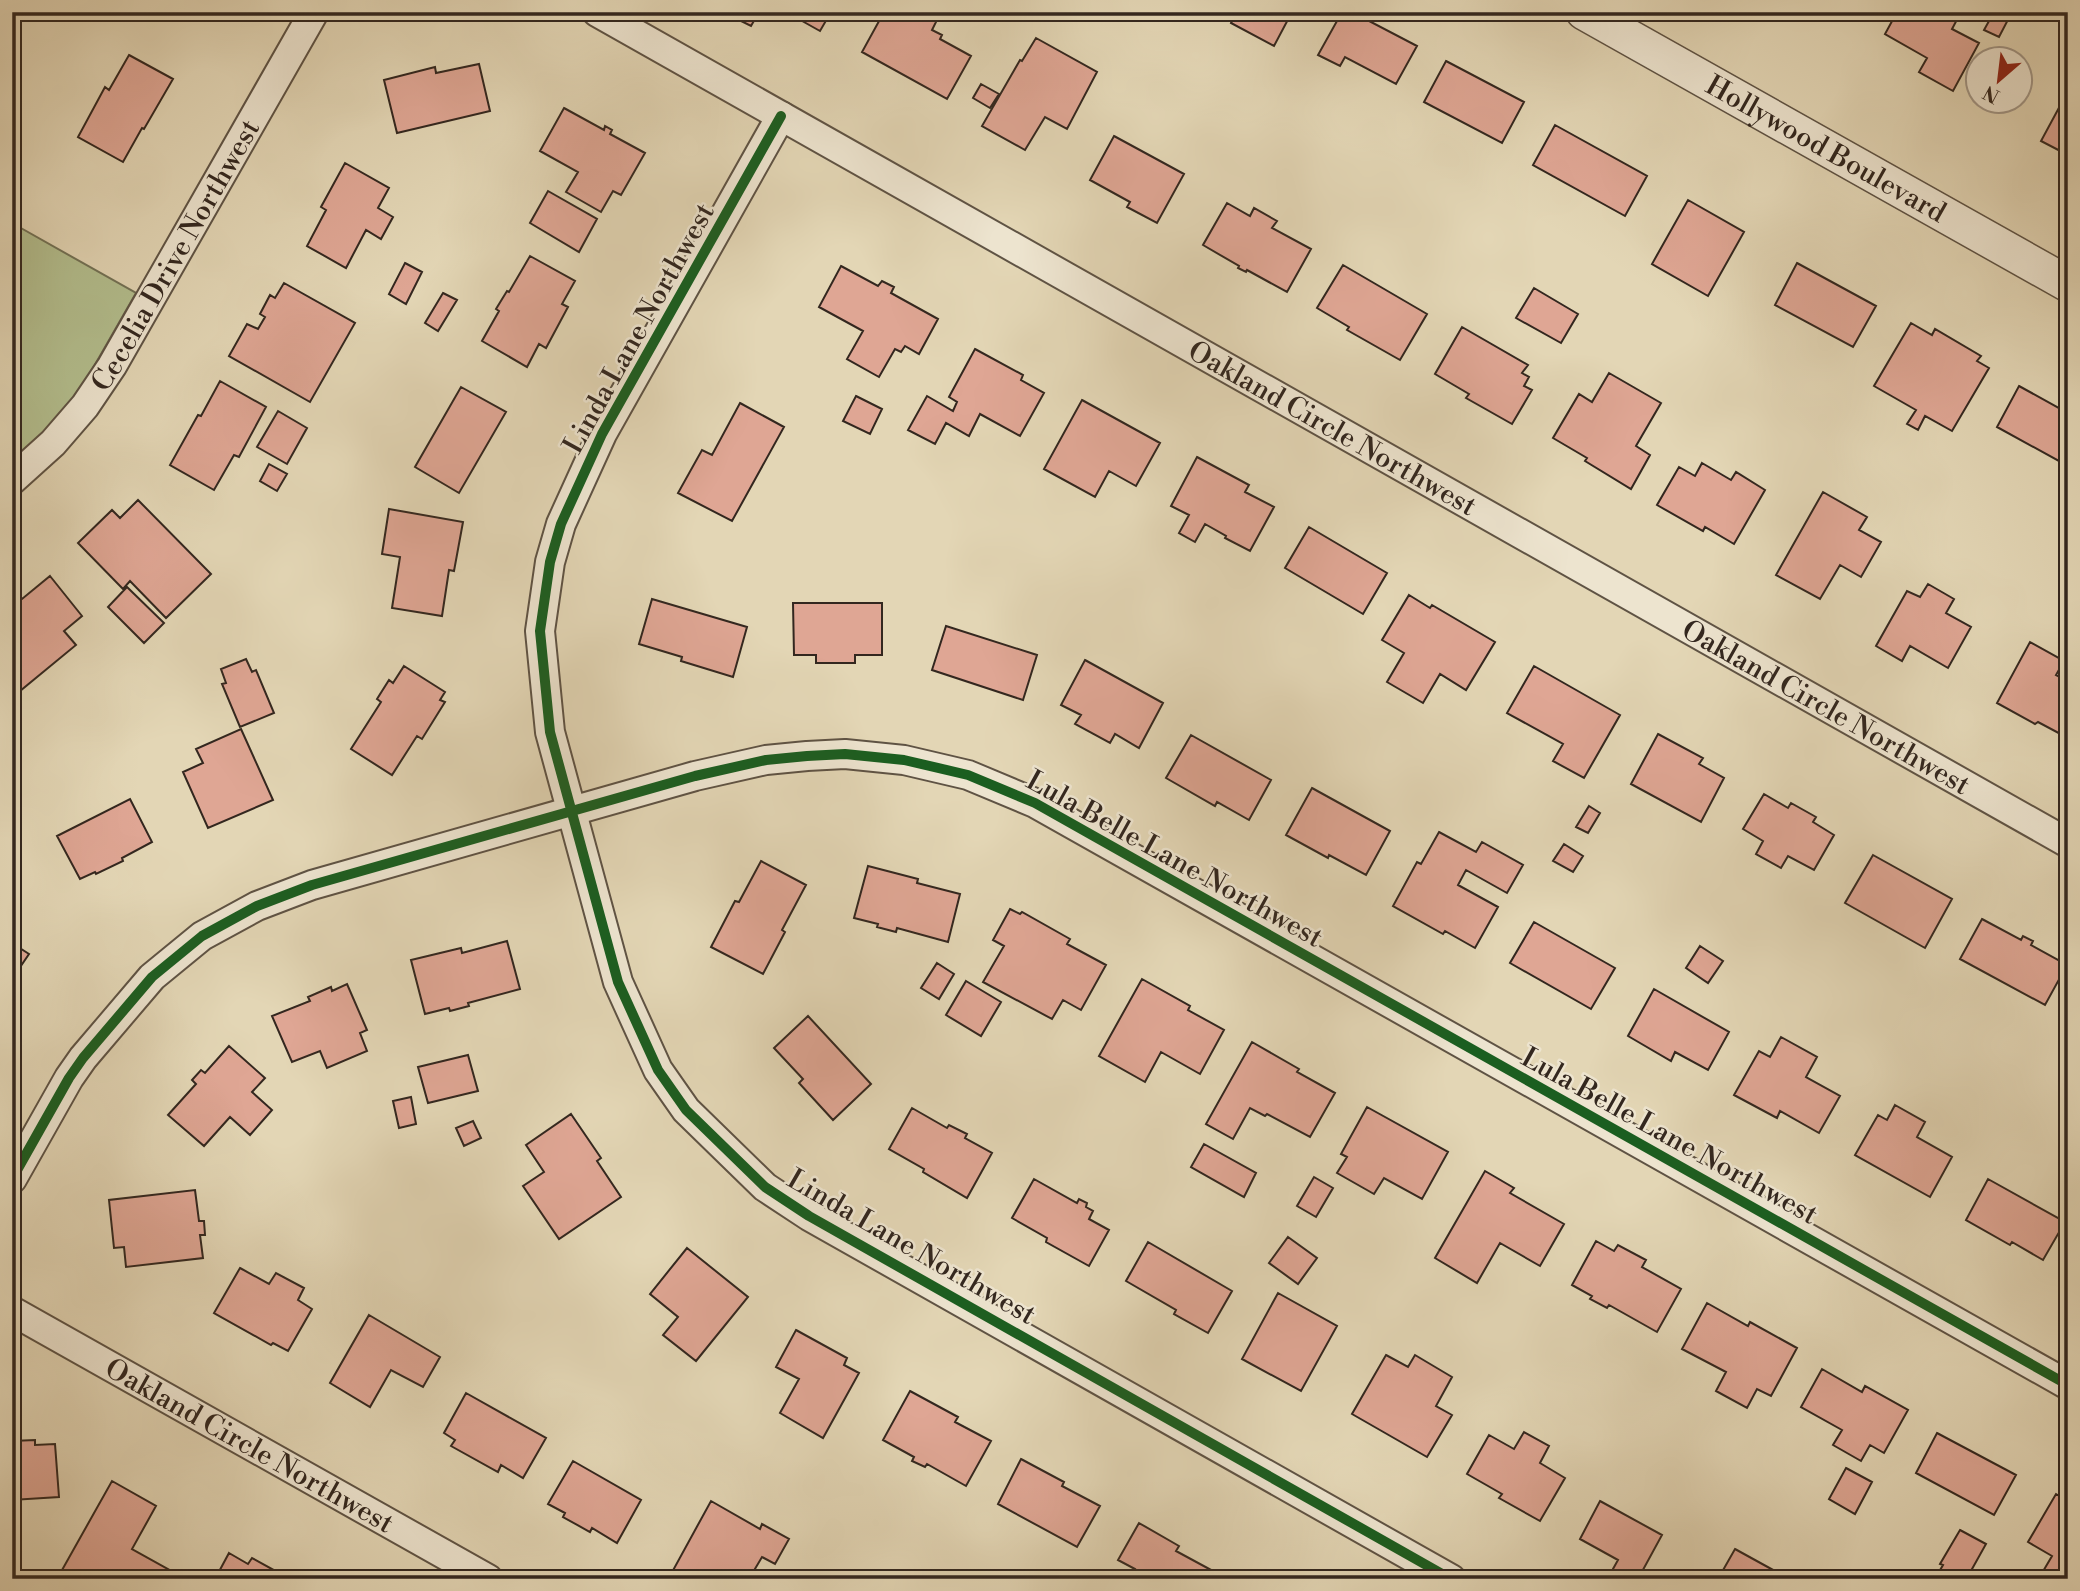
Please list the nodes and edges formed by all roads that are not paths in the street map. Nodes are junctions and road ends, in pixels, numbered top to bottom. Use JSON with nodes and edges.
{"nodes":[{"id":1,"x":314,"y":12,"type":"edge"},
{"id":2,"x":597,"y":12,"type":"edge"},
{"id":3,"x":1584,"y":12,"type":"edge"},
{"id":4,"x":781,"y":116,"type":"junction"},
{"id":5,"x":2068,"y":284,"type":"edge"},
{"id":6,"x":12,"y":480,"type":"edge"},
{"id":7,"x":572,"y":811,"type":"junction"},
{"id":8,"x":2068,"y":843,"type":"edge"},
{"id":9,"x":12,"y":1179,"type":"edge"},
{"id":10,"x":12,"y":1311,"type":"edge"},
{"id":11,"x":2068,"y":1385,"type":"edge"},
{"id":12,"x":488,"y":1579,"type":"edge"},
{"id":13,"x":1451,"y":1579,"type":"edge"}],
"edges":[{"from":1,"to":6,"type":"street","name":"Cecelia Drive Northwest"},
{"from":2,"to":4,"type":"street","name":"Oakland Circle Northwest"},
{"from":3,"to":5,"type":"street","name":"Hollywood Boulevard"},
{"from":4,"to":7,"type":"street","name":"Linda Lane Northwest"},
{"from":4,"to":8,"type":"street","name":"Oakland Circle Northwest"},
{"from":7,"to":9,"type":"street","name":"Lula Belle Lane Northwest"},
{"from":7,"to":11,"type":"street","name":"Lula Belle Lane Northwest"},
{"from":7,"to":13,"type":"street","name":"Linda Lane Northwest"},
{"from":10,"to":12,"type":"street","name":"Oakland Circle Northwest"}]}
